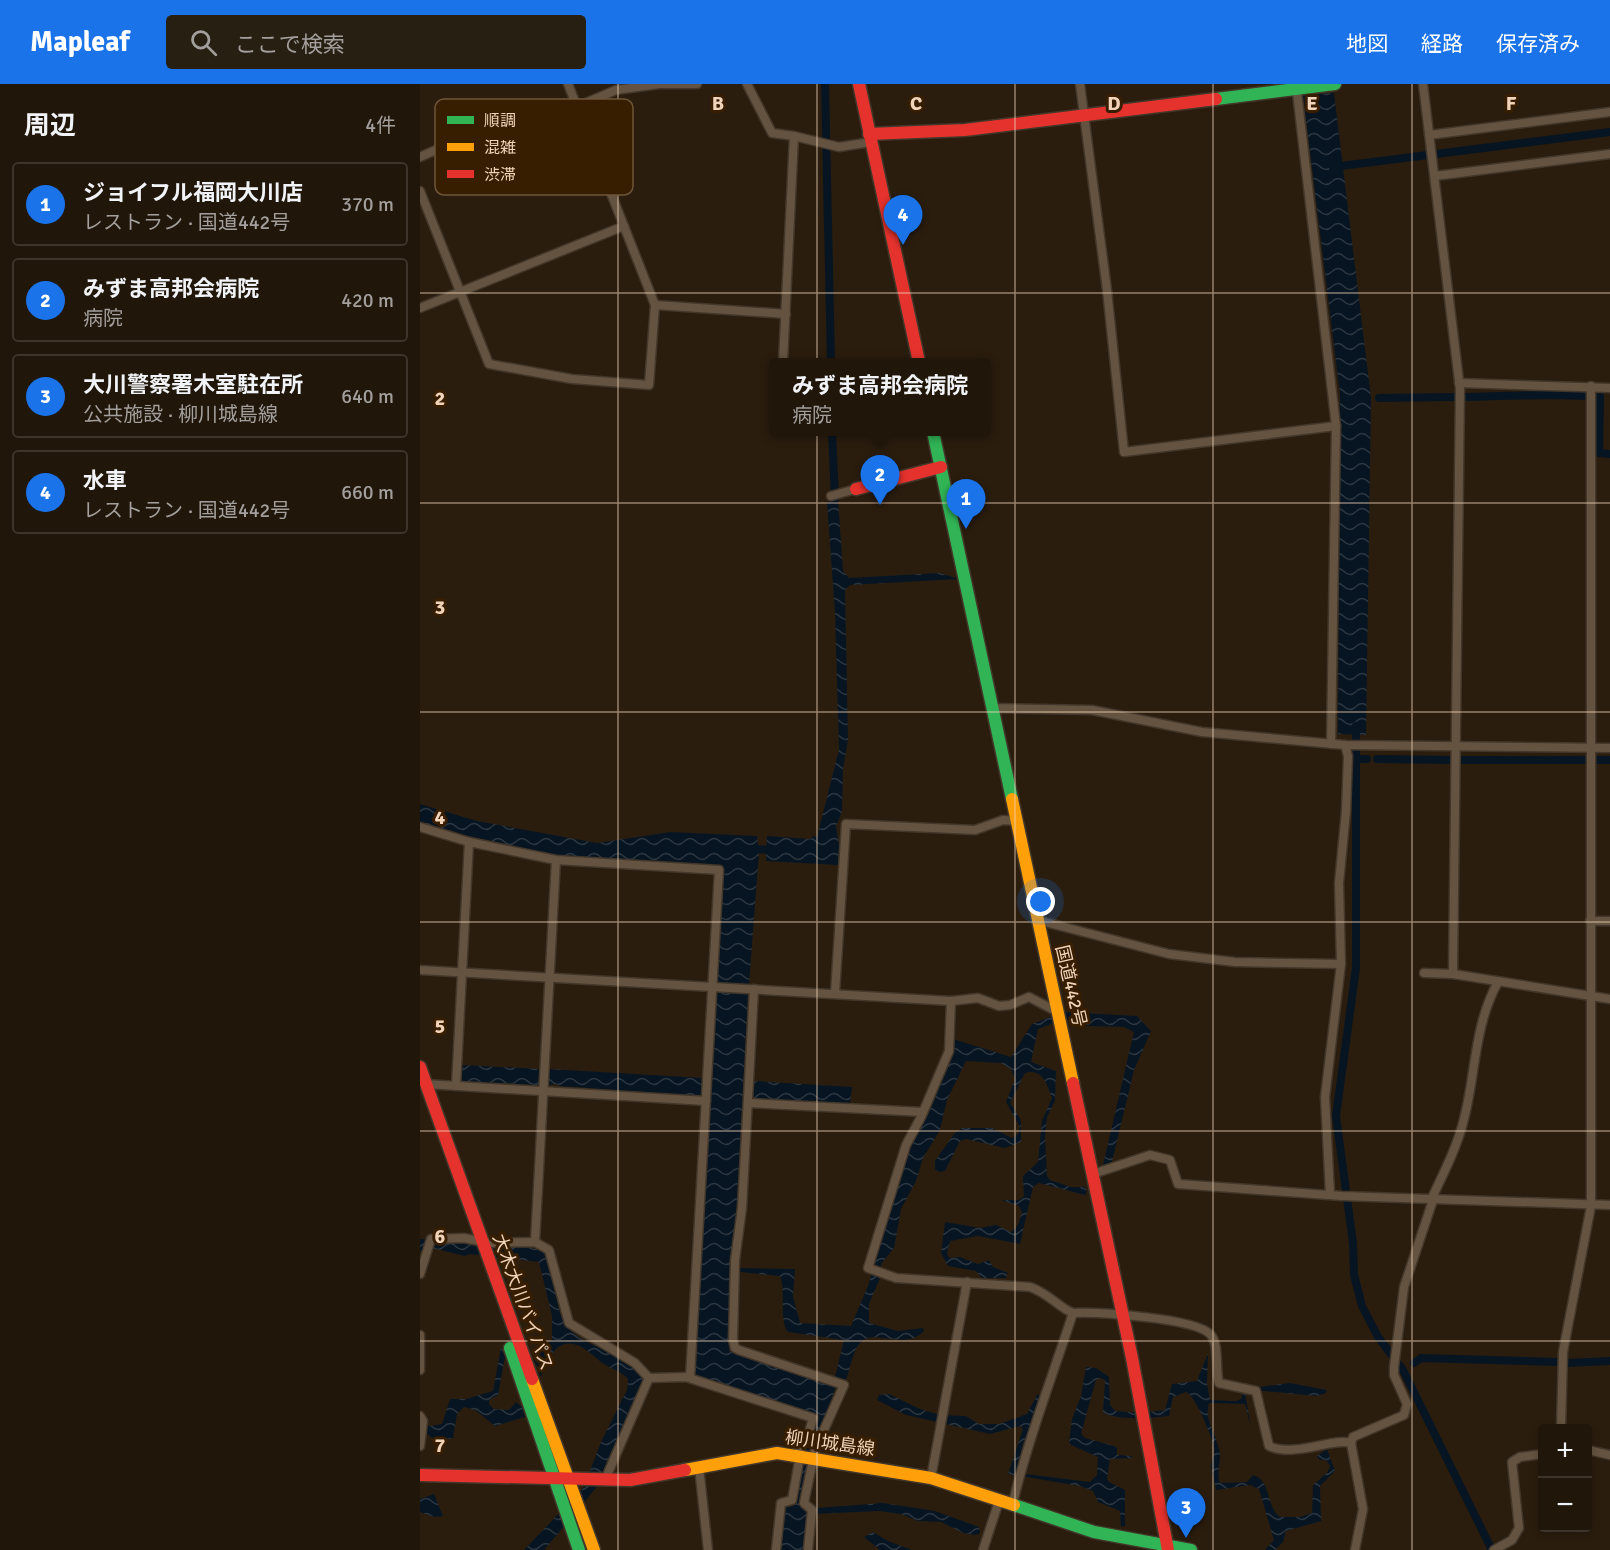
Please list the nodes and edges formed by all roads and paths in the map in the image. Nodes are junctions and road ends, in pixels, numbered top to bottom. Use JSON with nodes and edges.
{"nodes":[{"id":1,"x":568,"y":84,"type":"edge"},
{"id":2,"x":697,"y":84,"type":"edge"},
{"id":3,"x":747,"y":84,"type":"edge"},
{"id":4,"x":859,"y":84,"type":"edge"},
{"id":5,"x":1080,"y":84,"type":"edge"},
{"id":6,"x":1333,"y":84,"type":"edge"},
{"id":7,"x":1422,"y":84,"type":"edge"},
{"id":8,"x":1299,"y":87,"type":"edge"},
{"id":9,"x":573,"y":99,"type":"edge"},
{"id":10,"x":595,"y":99,"type":"edge"},
{"id":11,"x":1610,"y":112,"type":"edge"},
{"id":12,"x":1083,"y":115,"type":"junction"},
{"id":13,"x":1429,"y":135,"type":"junction"},
{"id":14,"x":794,"y":136,"type":"junction"},
{"id":15,"x":870,"y":138,"type":"junction"},
{"id":16,"x":435,"y":150,"type":"edge"},
{"id":17,"x":1610,"y":154,"type":"edge"},
{"id":18,"x":420,"y":157,"type":"edge"},
{"id":19,"x":1435,"y":176,"type":"junction"},
{"id":20,"x":420,"y":190,"type":"edge"},
{"id":21,"x":610,"y":195,"type":"edge"},
{"id":22,"x":624,"y":226,"type":"junction"},
{"id":23,"x":461,"y":291,"type":"junction"},
{"id":24,"x":655,"y":305,"type":"junction"},
{"id":25,"x":420,"y":308,"type":"edge"},
{"id":26,"x":786,"y":314,"type":"junction"},
{"id":27,"x":783,"y":358,"type":"edge"},
{"id":28,"x":918,"y":358,"type":"edge"},
{"id":29,"x":1459,"y":383,"type":"junction"},
{"id":30,"x":1591,"y":386,"type":"junction"},
{"id":31,"x":1610,"y":388,"type":"edge"},
{"id":32,"x":1336,"y":426,"type":"junction"},
{"id":33,"x":934,"y":436,"type":"edge"},
{"id":34,"x":941,"y":467,"type":"junction"},
{"id":35,"x":856,"y":489,"type":"joint"},
{"id":36,"x":831,"y":496,"type":"dead end"},
{"id":37,"x":992,"y":708,"type":"junction"},
{"id":38,"x":1331,"y":744,"type":"junction"},
{"id":39,"x":1346,"y":745,"type":"junction"},
{"id":40,"x":1455,"y":747,"type":"junction"},
{"id":41,"x":1590,"y":748,"type":"junction"},
{"id":42,"x":1610,"y":748,"type":"edge"},
{"id":43,"x":1016,"y":821,"type":"junction"},
{"id":44,"x":420,"y":826,"type":"edge"},
{"id":45,"x":469,"y":842,"type":"junction"},
{"id":46,"x":556,"y":860,"type":"junction"},
{"id":47,"x":1037,"y":920,"type":"junction"},
{"id":48,"x":1590,"y":921,"type":"junction"},
{"id":49,"x":1610,"y":921,"type":"edge"},
{"id":50,"x":1341,"y":963,"type":"junction"},
{"id":51,"x":420,"y":970,"type":"edge"},
{"id":52,"x":462,"y":972,"type":"junction"},
{"id":53,"x":1424,"y":973,"type":"dead end"},
{"id":54,"x":1454,"y":974,"type":"junction"},
{"id":55,"x":550,"y":977,"type":"junction"},
{"id":56,"x":1498,"y":982,"type":"junction"},
{"id":57,"x":715,"y":987,"type":"junction"},
{"id":58,"x":751,"y":989,"type":"junction"},
{"id":59,"x":835,"y":993,"type":"junction"},
{"id":60,"x":1591,"y":997,"type":"junction"},
{"id":61,"x":1610,"y":999,"type":"edge"},
{"id":62,"x":951,"y":1001,"type":"junction"},
{"id":63,"x":1058,"y":1009,"type":"junction"},
{"id":64,"x":420,"y":1067,"type":"edge"},
{"id":65,"x":422,"y":1085,"type":"edge"},
{"id":66,"x":456,"y":1086,"type":"junction"},
{"id":67,"x":543,"y":1090,"type":"junction"},
{"id":68,"x":706,"y":1101,"type":"junction"},
{"id":69,"x":748,"y":1103,"type":"junction"},
{"id":70,"x":923,"y":1112,"type":"junction"},
{"id":71,"x":1093,"y":1174,"type":"junction"},
{"id":72,"x":1330,"y":1194,"type":"junction"},
{"id":73,"x":1432,"y":1200,"type":"junction"},
{"id":74,"x":1610,"y":1205,"type":"edge"},
{"id":75,"x":1591,"y":1206,"type":"junction"},
{"id":76,"x":478,"y":1242,"type":"junction"},
{"id":77,"x":535,"y":1242,"type":"junction"},
{"id":78,"x":424,"y":1253,"type":"edge"},
{"id":79,"x":420,"y":1274,"type":"edge"},
{"id":80,"x":967,"y":1282,"type":"junction"},
{"id":81,"x":1073,"y":1313,"type":"junction"},
{"id":82,"x":1124,"y":1317,"type":"junction"},
{"id":83,"x":420,"y":1335,"type":"edge"},
{"id":84,"x":420,"y":1370,"type":"edge"},
{"id":85,"x":649,"y":1378,"type":"junction"},
{"id":86,"x":690,"y":1378,"type":"junction"},
{"id":87,"x":538,"y":1413,"type":"junction"},
{"id":88,"x":420,"y":1416,"type":"edge"},
{"id":89,"x":1561,"y":1424,"type":"edge"},
{"id":90,"x":1351,"y":1443,"type":"junction"},
{"id":91,"x":420,"y":1446,"type":"edge"},
{"id":92,"x":1592,"y":1451,"type":"edge"},
{"id":93,"x":1538,"y":1455,"type":"edge"},
{"id":94,"x":1610,"y":1455,"type":"edge"},
{"id":95,"x":806,"y":1457,"type":"junction"},
{"id":96,"x":699,"y":1467,"type":"junction"},
{"id":97,"x":420,"y":1475,"type":"edge"},
{"id":98,"x":553,"y":1478,"type":"junction"},
{"id":99,"x":931,"y":1478,"type":"junction"},
{"id":100,"x":569,"y":1479,"type":"junction"},
{"id":101,"x":603,"y":1480,"type":"junction"},
{"id":102,"x":999,"y":1501,"type":"junction"},
{"id":103,"x":1012,"y":1506,"type":"junction"},
{"id":104,"x":1167,"y":1548,"type":"edge"},
{"id":105,"x":579,"y":1550,"type":"edge"},
{"id":106,"x":594,"y":1550,"type":"edge"},
{"id":107,"x":708,"y":1550,"type":"edge"},
{"id":108,"x":776,"y":1550,"type":"edge"},
{"id":109,"x":808,"y":1550,"type":"edge"},
{"id":110,"x":983,"y":1550,"type":"edge"},
{"id":111,"x":1191,"y":1550,"type":"edge"},
{"id":112,"x":1355,"y":1550,"type":"edge"},
{"id":113,"x":1495,"y":1550,"type":"edge"}],
"edges":[{"from":1,"to":9,"type":"street"},
{"from":2,"to":10,"type":"street"},
{"from":3,"to":14,"type":"street"},
{"from":4,"to":15,"type":"main road"},
{"from":5,"to":12,"type":"street"},
{"from":6,"to":8,"type":"main road"},
{"from":7,"to":13,"type":"street"},
{"from":8,"to":12,"type":"main road"},
{"from":8,"to":32,"type":"street"},
{"from":11,"to":13,"type":"street"},
{"from":12,"to":15,"type":"main road"},
{"from":12,"to":32,"type":"street"},
{"from":13,"to":19,"type":"street"},
{"from":14,"to":15,"type":"street"},
{"from":14,"to":26,"type":"street"},
{"from":15,"to":28,"type":"main road"},
{"from":16,"to":18,"type":"street"},
{"from":17,"to":19,"type":"street"},
{"from":19,"to":29,"type":"street"},
{"from":20,"to":23,"type":"street"},
{"from":21,"to":22,"type":"street"},
{"from":22,"to":23,"type":"street"},
{"from":22,"to":24,"type":"street"},
{"from":23,"to":24,"type":"street"},
{"from":23,"to":25,"type":"street"},
{"from":24,"to":26,"type":"street"},
{"from":26,"to":27,"type":"street"},
{"from":29,"to":30,"type":"street"},
{"from":29,"to":40,"type":"street"},
{"from":30,"to":31,"type":"street"},
{"from":30,"to":41,"type":"street"},
{"from":32,"to":38,"type":"street"},
{"from":33,"to":34,"type":"main road","name":"国道442号"},
{"from":34,"to":35,"type":"main road"},
{"from":34,"to":37,"type":"main road","name":"国道442号"},
{"from":35,"to":36,"type":"street"},
{"from":37,"to":38,"type":"street"},
{"from":37,"to":43,"type":"main road","name":"国道442号"},
{"from":38,"to":39,"type":"street"},
{"from":39,"to":40,"type":"street"},
{"from":39,"to":50,"type":"street"},
{"from":40,"to":41,"type":"street"},
{"from":40,"to":54,"type":"street"},
{"from":41,"to":42,"type":"street"},
{"from":41,"to":48,"type":"street"},
{"from":43,"to":47,"type":"main road","name":"国道442号"},
{"from":43,"to":59,"type":"street"},
{"from":44,"to":45,"type":"street"},
{"from":45,"to":46,"type":"street"},
{"from":45,"to":52,"type":"street"},
{"from":46,"to":55,"type":"street"},
{"from":46,"to":57,"type":"street"},
{"from":47,"to":50,"type":"street"},
{"from":47,"to":63,"type":"main road","name":"国道442号"},
{"from":48,"to":49,"type":"street"},
{"from":48,"to":60,"type":"street"},
{"from":50,"to":72,"type":"street"},
{"from":51,"to":52,"type":"street"},
{"from":52,"to":55,"type":"street"},
{"from":52,"to":66,"type":"street"},
{"from":53,"to":54,"type":"street"},
{"from":54,"to":56,"type":"street"},
{"from":55,"to":57,"type":"street"},
{"from":55,"to":67,"type":"street"},
{"from":56,"to":60,"type":"street"},
{"from":56,"to":73,"type":"street"},
{"from":57,"to":58,"type":"street"},
{"from":57,"to":68,"type":"street"},
{"from":58,"to":59,"type":"street"},
{"from":58,"to":69,"type":"street"},
{"from":59,"to":62,"type":"street"},
{"from":60,"to":61,"type":"street"},
{"from":60,"to":75,"type":"street"},
{"from":62,"to":63,"type":"street"},
{"from":62,"to":70,"type":"street"},
{"from":63,"to":71,"type":"main road","name":"国道442号"},
{"from":64,"to":65,"type":"main road","name":"大木大川バイパス"},
{"from":65,"to":66,"type":"street"},
{"from":65,"to":76,"type":"main road","name":"大木大川バイパス"},
{"from":66,"to":67,"type":"street"},
{"from":67,"to":68,"type":"street"},
{"from":67,"to":77,"type":"street"},
{"from":68,"to":86,"type":"street"},
{"from":69,"to":70,"type":"street"},
{"from":69,"to":95,"type":"street"},
{"from":70,"to":80,"type":"street"},
{"from":71,"to":72,"type":"street"},
{"from":71,"to":82,"type":"main road","name":"国道442号"},
{"from":72,"to":73,"type":"street"},
{"from":73,"to":75,"type":"street"},
{"from":73,"to":90,"type":"street"},
{"from":74,"to":75,"type":"street"},
{"from":75,"to":89,"type":"street"},
{"from":76,"to":77,"type":"street"},
{"from":76,"to":78,"type":"street"},
{"from":76,"to":87,"type":"main road","name":"大木大川バイパス"},
{"from":77,"to":85,"type":"street"},
{"from":78,"to":79,"type":"street"},
{"from":80,"to":81,"type":"street"},
{"from":80,"to":99,"type":"street"},
{"from":81,"to":82,"type":"street"},
{"from":81,"to":103,"type":"street"},
{"from":82,"to":90,"type":"street"},
{"from":82,"to":104,"type":"main road","name":"国道442号"},
{"from":83,"to":84,"type":"street"},
{"from":85,"to":86,"type":"street"},
{"from":85,"to":101,"type":"street"},
{"from":86,"to":95,"type":"street"},
{"from":87,"to":98,"type":"main road","name":"大木大川バイパス"},
{"from":87,"to":100,"type":"main road","name":"大木大川バイパス"},
{"from":88,"to":91,"type":"street"},
{"from":90,"to":112,"type":"street"},
{"from":92,"to":94,"type":"street"},
{"from":93,"to":113,"type":"street"},
{"from":95,"to":96,"type":"main road","name":"柳川城島線"},
{"from":95,"to":99,"type":"main road","name":"柳川城島線"},
{"from":95,"to":108,"type":"street"},
{"from":95,"to":109,"type":"street"},
{"from":96,"to":101,"type":"main road","name":"柳川城島線"},
{"from":96,"to":107,"type":"street"},
{"from":97,"to":98,"type":"main road","name":"柳川城島線"},
{"from":98,"to":100,"type":"main road","name":"柳川城島線"},
{"from":98,"to":105,"type":"main road","name":"大木大川バイパス"},
{"from":99,"to":102,"type":"main road","name":"柳川城島線"},
{"from":100,"to":101,"type":"main road","name":"柳川城島線"},
{"from":100,"to":106,"type":"main road","name":"大木大川バイパス"},
{"from":102,"to":103,"type":"main road","name":"柳川城島線"},
{"from":102,"to":110,"type":"street"},
{"from":103,"to":104,"type":"main road","name":"柳川城島線"},
{"from":104,"to":111,"type":"main road","name":"柳川城島線"}]}
